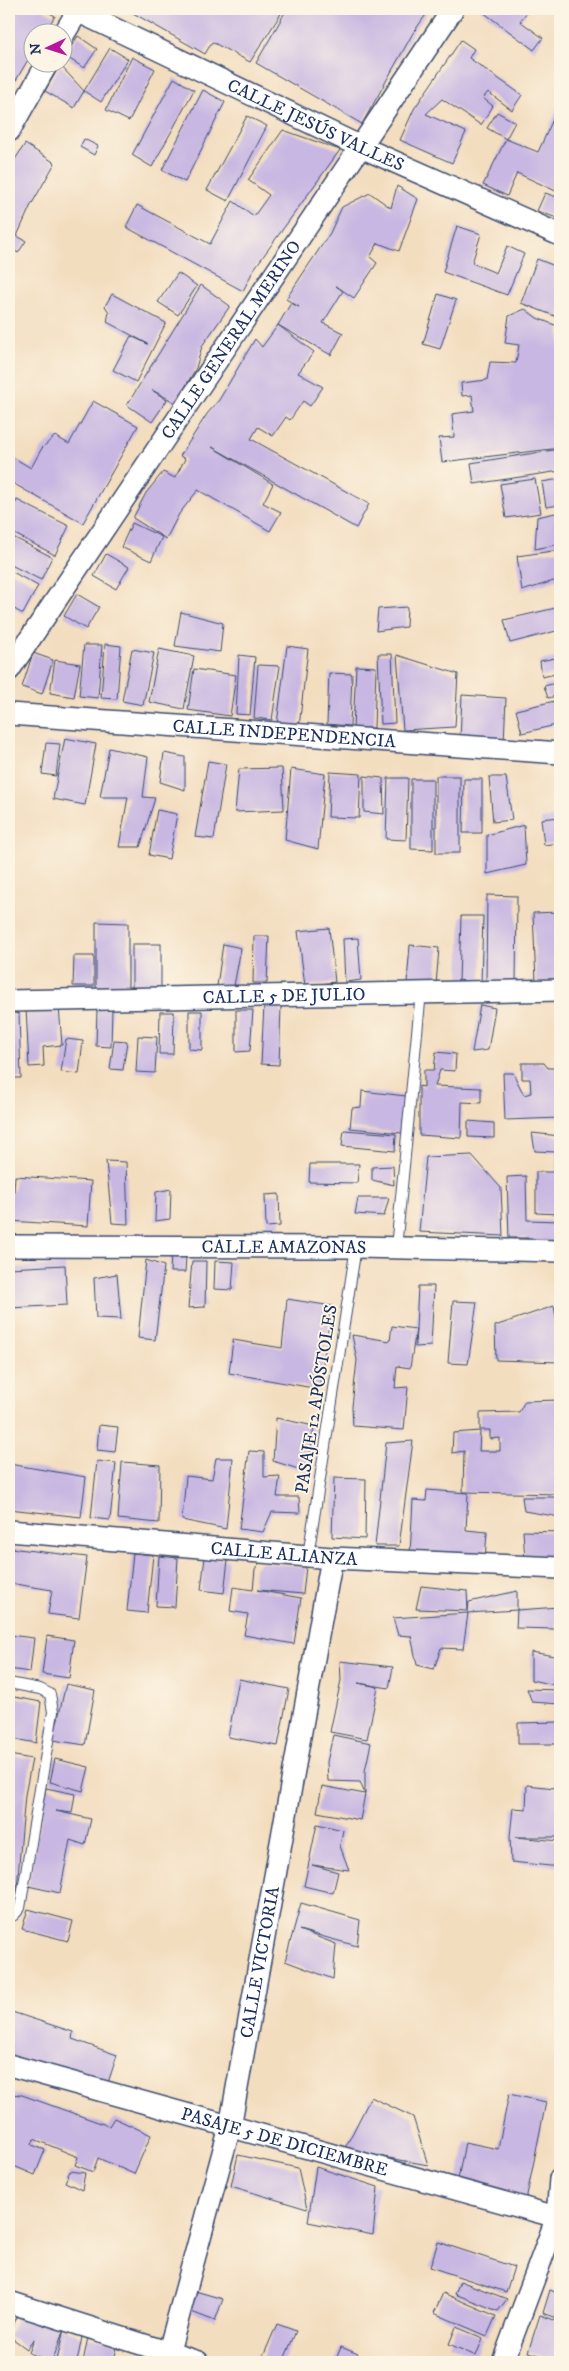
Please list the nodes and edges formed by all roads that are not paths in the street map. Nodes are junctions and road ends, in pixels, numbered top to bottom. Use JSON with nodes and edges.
{"nodes":[{"id":1,"x":77,"y":9,"type":"edge"},
{"id":2,"x":453,"y":9,"type":"edge"},
{"id":3,"x":70,"y":22,"type":"edge"},
{"id":4,"x":42,"y":72,"type":"edge"},
{"id":5,"x":9,"y":131,"type":"edge"},
{"id":6,"x":361,"y":147,"type":"junction"},
{"id":7,"x":560,"y":236,"type":"edge"},
{"id":8,"x":9,"y":670,"type":"edge"},
{"id":9,"x":9,"y":714,"type":"edge"},
{"id":10,"x":560,"y":753,"type":"edge"},
{"id":11,"x":560,"y":990,"type":"edge"},
{"id":12,"x":421,"y":992,"type":"junction"},
{"id":13,"x":9,"y":1001,"type":"edge"},
{"id":14,"x":9,"y":1246,"type":"edge"},
{"id":15,"x":356,"y":1247,"type":"junction"},
{"id":16,"x":396,"y":1248,"type":"junction"},
{"id":17,"x":560,"y":1251,"type":"edge"},
{"id":18,"x":9,"y":1531,"type":"edge"},
{"id":19,"x":308,"y":1556,"type":"junction"},
{"id":20,"x":332,"y":1558,"type":"junction"},
{"id":21,"x":560,"y":1568,"type":"edge"},
{"id":22,"x":9,"y":1683,"type":"edge"},
{"id":23,"x":9,"y":1917,"type":"edge"},
{"id":24,"x":9,"y":2065,"type":"edge"},
{"id":25,"x":230,"y":2127,"type":"junction"},
{"id":26,"x":560,"y":2179,"type":"edge"},
{"id":27,"x":559,"y":2218,"type":"edge"},
{"id":28,"x":9,"y":2302,"type":"edge"},
{"id":29,"x":168,"y":2357,"type":"edge"},
{"id":30,"x":198,"y":2362,"type":"edge"},
{"id":31,"x":503,"y":2362,"type":"edge"}],
"edges":[{"from":1,"to":3,"type":"street"},
{"from":1,"to":6,"type":"street","name":"CALLE JESÚS VALLES"},
{"from":2,"to":6,"type":"street","name":"CALLE GENERAL MERINO"},
{"from":4,"to":5,"type":"street"},
{"from":6,"to":7,"type":"street","name":"CALLE JESÚS VALLES"},
{"from":6,"to":8,"type":"street","name":"CALLE GENERAL MERINO"},
{"from":9,"to":10,"type":"street","name":"CALLE INDEPENDENCIA"},
{"from":11,"to":12,"type":"street","name":"CALLE 5 DE JULIO"},
{"from":12,"to":13,"type":"street","name":"CALLE 5 DE JULIO"},
{"from":12,"to":16,"type":"lane"},
{"from":14,"to":15,"type":"street","name":"CALLE AMAZONAS"},
{"from":15,"to":16,"type":"street","name":"CALLE AMAZONAS"},
{"from":15,"to":19,"type":"lane","name":"PASAJE 12 APÓSTOLES"},
{"from":16,"to":17,"type":"street","name":"CALLE AMAZONAS"},
{"from":18,"to":19,"type":"street","name":"CALLE ALIANZA"},
{"from":19,"to":20,"type":"street","name":"CALLE ALIANZA"},
{"from":20,"to":21,"type":"street","name":"CALLE ALIANZA"},
{"from":20,"to":25,"type":"street","name":"CALLE VICTORIA"},
{"from":22,"to":23,"type":"lane"},
{"from":24,"to":25,"type":"street","name":"PASAJE 5 DE DICIEMBRE"},
{"from":25,"to":27,"type":"street","name":"PASAJE 5 DE DICIEMBRE"},
{"from":25,"to":29,"type":"street","name":"CALLE VICTORIA"},
{"from":26,"to":27,"type":"street"},
{"from":27,"to":31,"type":"street"},
{"from":28,"to":29,"type":"street"},
{"from":29,"to":30,"type":"street"}]}
